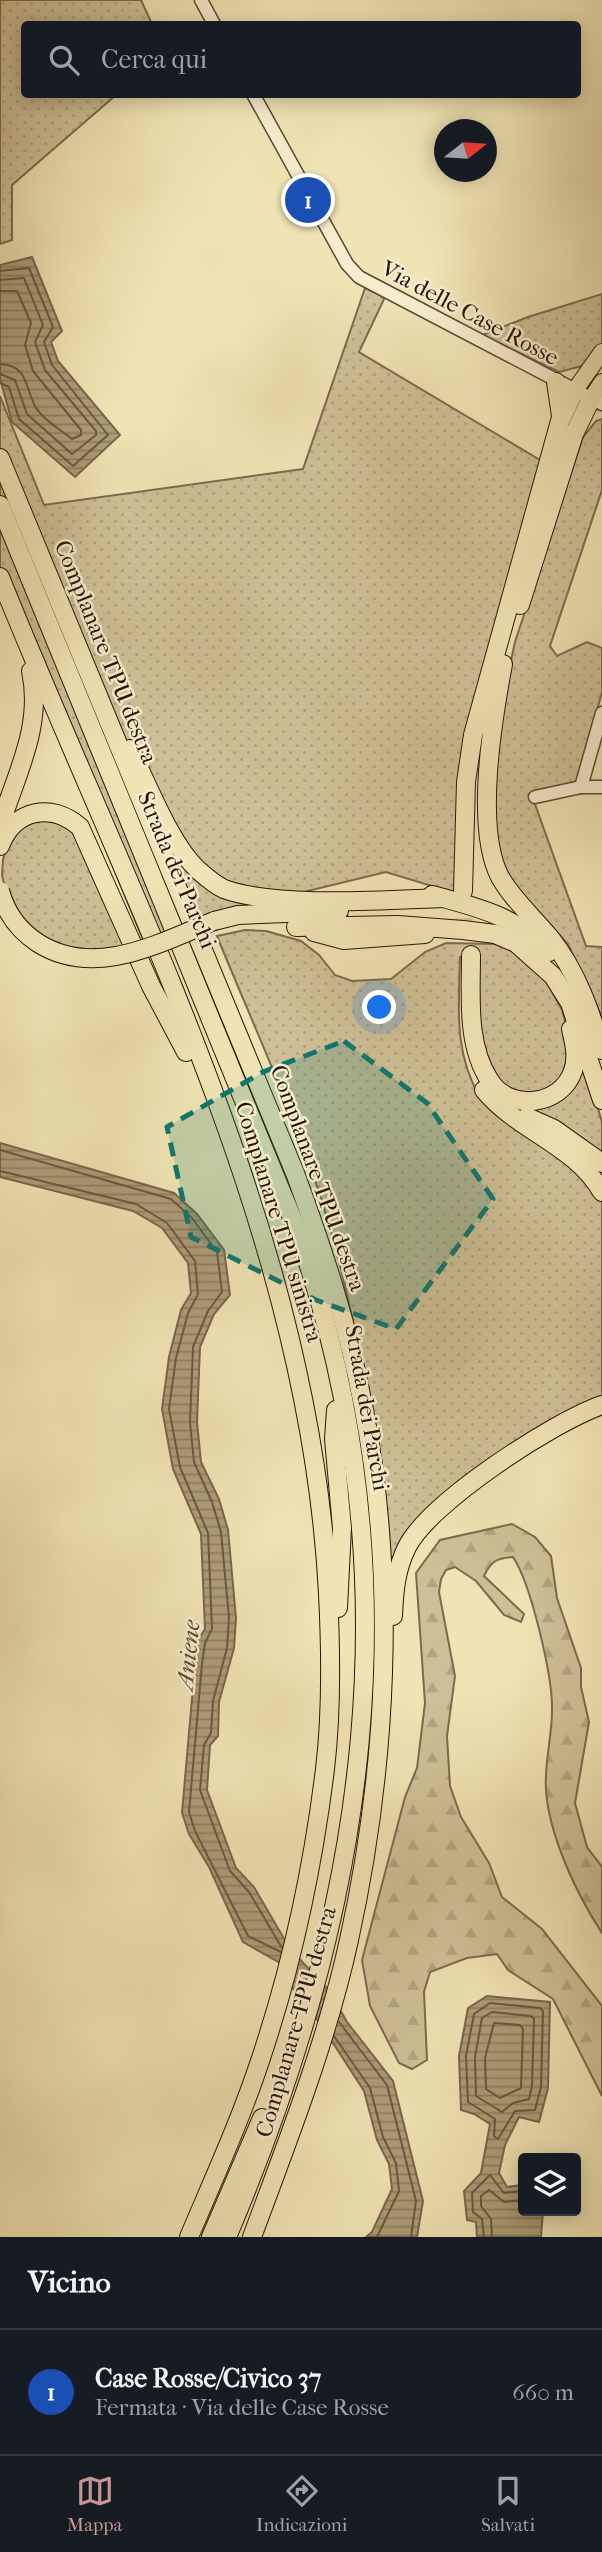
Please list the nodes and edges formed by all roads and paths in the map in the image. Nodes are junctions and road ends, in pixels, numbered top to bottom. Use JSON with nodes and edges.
{"nodes":[{"id":1,"x":201,"y":0,"type":"edge"},
{"id":2,"x":212,"y":21,"type":"edge"},
{"id":3,"x":255,"y":98,"type":"edge"},
{"id":4,"x":602,"y":352,"type":"edge"},
{"id":5,"x":586,"y":371,"type":"junction"},
{"id":6,"x":556,"y":382,"type":"junction"},
{"id":7,"x":602,"y":382,"type":"edge"},
{"id":8,"x":592,"y":401,"type":"edge"},
{"id":9,"x":567,"y":428,"type":"junction"},
{"id":10,"x":0,"y":458,"type":"edge"},
{"id":11,"x":0,"y":505,"type":"edge"},
{"id":12,"x":0,"y":534,"type":"edge"},
{"id":13,"x":0,"y":577,"type":"edge"},
{"id":14,"x":10,"y":601,"type":"junction"},
{"id":15,"x":78,"y":647,"type":"junction"},
{"id":16,"x":503,"y":664,"type":"junction"},
{"id":17,"x":602,"y":713,"type":"edge"},
{"id":18,"x":581,"y":787,"type":"junction"},
{"id":19,"x":602,"y":788,"type":"edge"},
{"id":20,"x":535,"y":797,"type":"dead end"},
{"id":21,"x":0,"y":826,"type":"edge"},
{"id":22,"x":0,"y":846,"type":"edge"},
{"id":23,"x":0,"y":891,"type":"edge"},
{"id":24,"x":0,"y":911,"type":"edge"},
{"id":25,"x":489,"y":911,"type":"junction"},
{"id":26,"x":214,"y":924,"type":"junction"},
{"id":27,"x":553,"y":975,"type":"junction"},
{"id":28,"x":583,"y":992,"type":"junction"},
{"id":29,"x":602,"y":1050,"type":"edge"},
{"id":30,"x":490,"y":1097,"type":"junction"},
{"id":31,"x":602,"y":1100,"type":"edge"},
{"id":32,"x":602,"y":1163,"type":"edge"},
{"id":33,"x":244,"y":1182,"type":"junction"},
{"id":34,"x":602,"y":1192,"type":"edge"},
{"id":35,"x":602,"y":1405,"type":"edge"},
{"id":36,"x":336,"y":1410,"type":"junction"},
{"id":37,"x":602,"y":1420,"type":"edge"},
{"id":38,"x":538,"y":1435,"type":"junction"},
{"id":39,"x":328,"y":1724,"type":"junction"},
{"id":40,"x":375,"y":1791,"type":"junction"},
{"id":41,"x":327,"y":1922,"type":"junction"},
{"id":42,"x":285,"y":2067,"type":"junction"},
{"id":43,"x":190,"y":2237,"type":"edge"},
{"id":44,"x":211,"y":2237,"type":"edge"},
{"id":45,"x":227,"y":2237,"type":"edge"},
{"id":46,"x":252,"y":2237,"type":"edge"}],
"edges":[{"from":1,"to":2,"type":"street"},
{"from":3,"to":6,"type":"street","name":"Via delle Case Rosse"},
{"from":4,"to":5,"type":"main road"},
{"from":5,"to":6,"type":"main road"},
{"from":5,"to":8,"type":"main road"},
{"from":6,"to":8,"type":"street","name":"Via delle Case Rosse"},
{"from":6,"to":9,"type":"highway"},
{"from":7,"to":8,"type":"main road"},
{"from":8,"to":9,"type":"highway"},
{"from":8,"to":9,"type":"highway"},
{"from":9,"to":16,"type":"highway"},
{"from":9,"to":16,"type":"highway"},
{"from":10,"to":15,"type":"highway","name":"Complanare TPU destra"},
{"from":11,"to":41,"type":"highway","name":"Strada dei Parchi"},
{"from":12,"to":36,"type":"highway","name":"Strada dei Parchi"},
{"from":13,"to":14,"type":"highway","name":"Complanare TPU sinistra"},
{"from":14,"to":21,"type":"highway"},
{"from":14,"to":33,"type":"highway","name":"Complanare TPU sinistra"},
{"from":15,"to":25,"type":"highway"},
{"from":15,"to":40,"type":"highway","name":"Complanare TPU destra"},
{"from":16,"to":28,"type":"highway"},
{"from":17,"to":18,"type":"street"},
{"from":18,"to":19,"type":"street"},
{"from":18,"to":20,"type":"street"},
{"from":22,"to":33,"type":"highway"},
{"from":23,"to":26,"type":"highway","bridge":true},
{"from":24,"to":26,"type":"highway"},
{"from":25,"to":26,"type":"highway"},
{"from":25,"to":28,"type":"highway"},
{"from":26,"to":27,"type":"highway"},
{"from":27,"to":30,"type":"highway"},
{"from":27,"to":31,"type":"highway"},
{"from":28,"to":29,"type":"highway"},
{"from":30,"to":32,"type":"highway"},
{"from":30,"to":34,"type":"highway"},
{"from":33,"to":39,"type":"highway","name":"Complanare TPU sinistra"},
{"from":35,"to":38,"type":"highway"},
{"from":36,"to":39,"type":"highway"},
{"from":36,"to":41,"type":"highway","name":"Strada dei Parchi"},
{"from":37,"to":38,"type":"highway"},
{"from":38,"to":40,"type":"highway"},
{"from":39,"to":43,"type":"highway","name":"Complanare TPU sinistra"},
{"from":40,"to":46,"type":"highway","name":"Complanare TPU destra"},
{"from":41,"to":42,"type":"highway","name":"Strada dei Parchi"},
{"from":42,"to":44,"type":"highway","name":"Strada dei Parchi"},
{"from":42,"to":45,"type":"highway","name":"Strada dei Parchi"}]}
